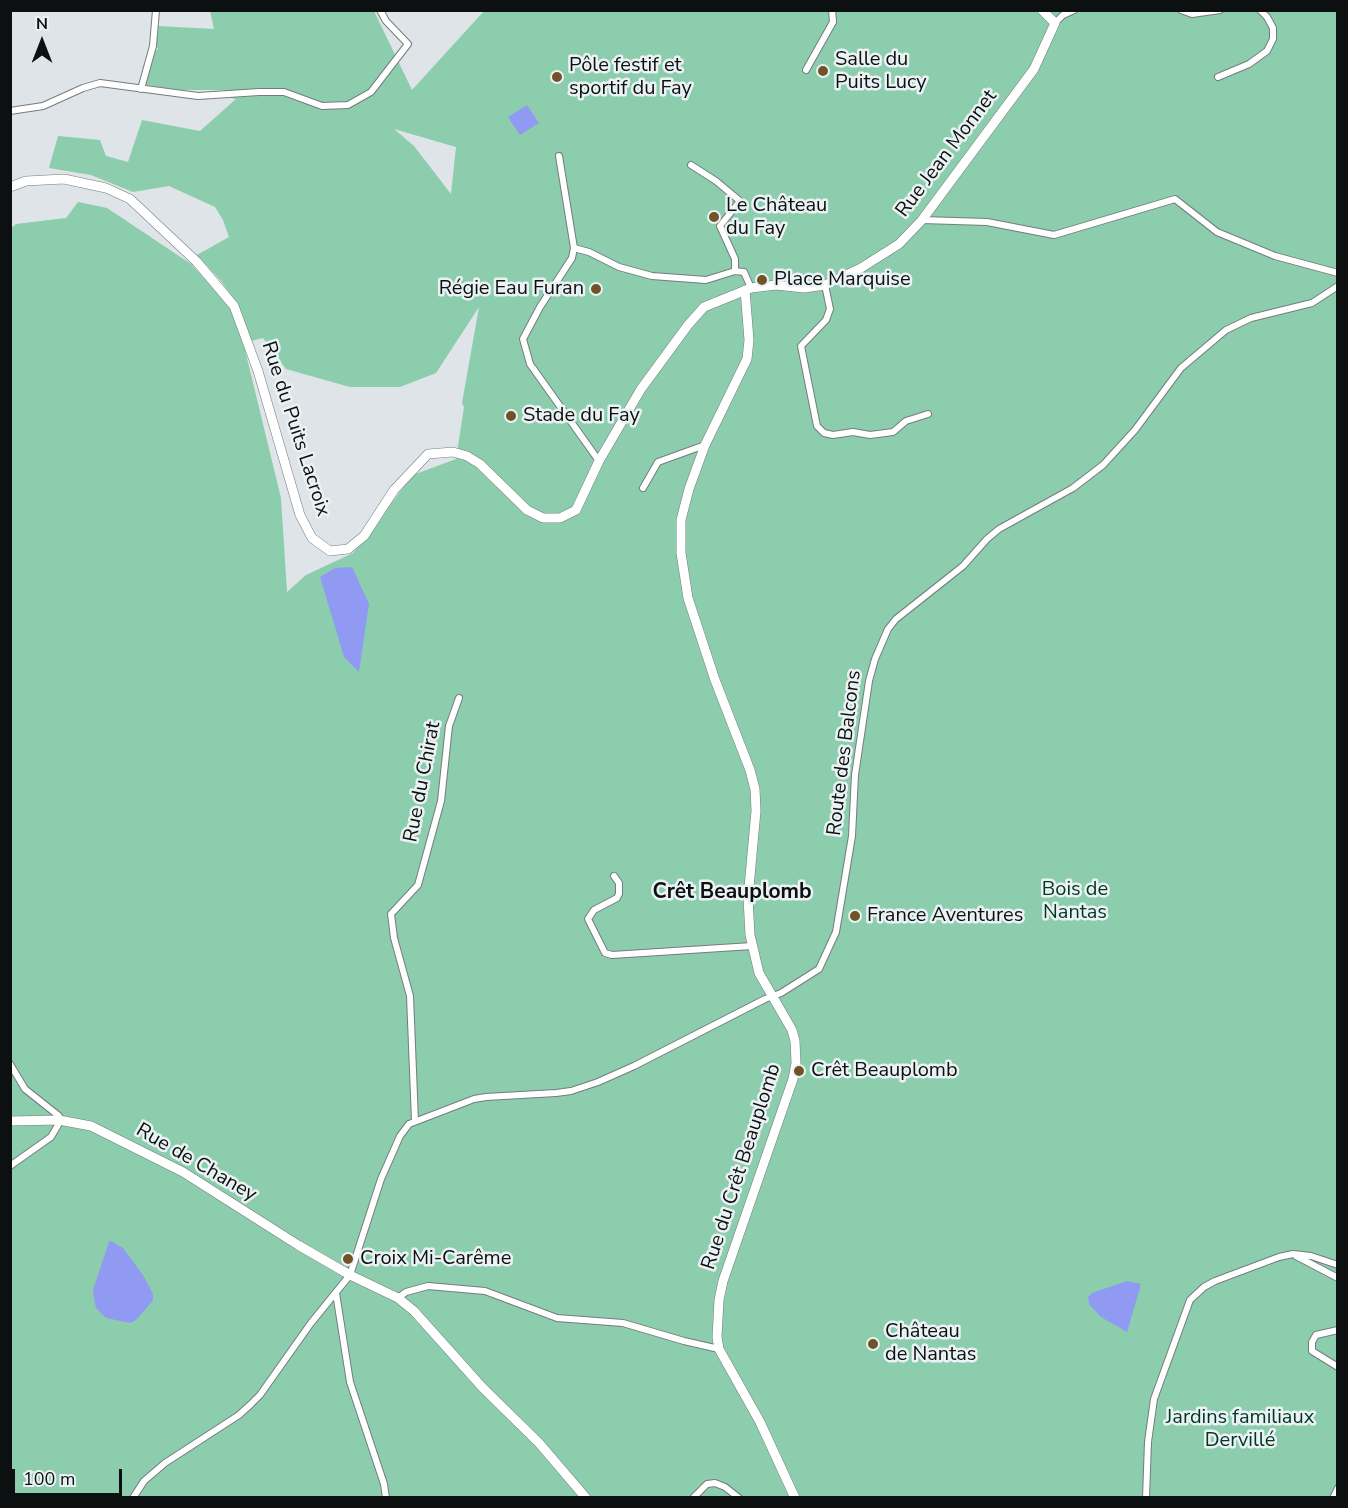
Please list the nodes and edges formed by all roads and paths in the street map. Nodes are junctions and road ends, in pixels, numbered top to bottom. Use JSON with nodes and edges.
{"nodes":[{"id":1,"x":156,"y":10,"type":"edge"},
{"id":2,"x":380,"y":10,"type":"edge"},
{"id":3,"x":832,"y":10,"type":"edge"},
{"id":4,"x":1042,"y":10,"type":"edge"},
{"id":5,"x":1074,"y":10,"type":"edge"},
{"id":6,"x":1180,"y":10,"type":"edge"},
{"id":7,"x":1220,"y":10,"type":"edge"},
{"id":8,"x":1260,"y":10,"type":"edge"},
{"id":9,"x":1055,"y":23,"type":"junction"},
{"id":10,"x":806,"y":70,"type":"dead end"},
{"id":11,"x":1218,"y":77,"type":"dead end"},
{"id":12,"x":141,"y":89,"type":"junction"},
{"id":13,"x":10,"y":111,"type":"edge"},
{"id":14,"x":559,"y":156,"type":"dead end"},
{"id":15,"x":691,"y":165,"type":"dead end"},
{"id":16,"x":10,"y":187,"type":"edge"},
{"id":17,"x":922,"y":220,"type":"junction"},
{"id":18,"x":574,"y":248,"type":"junction"},
{"id":19,"x":735,"y":271,"type":"junction"},
{"id":20,"x":1338,"y":273,"type":"edge"},
{"id":21,"x":825,"y":285,"type":"junction"},
{"id":22,"x":1338,"y":286,"type":"edge"},
{"id":23,"x":748,"y":289,"type":"junction"},
{"id":24,"x":928,"y":414,"type":"dead end"},
{"id":25,"x":705,"y":445,"type":"junction"},
{"id":26,"x":599,"y":461,"type":"junction"},
{"id":27,"x":643,"y":488,"type":"dead end"},
{"id":28,"x":459,"y":698,"type":"dead end"},
{"id":29,"x":614,"y":876,"type":"dead end"},
{"id":30,"x":752,"y":946,"type":"junction"},
{"id":31,"x":772,"y":997,"type":"junction"},
{"id":32,"x":10,"y":1064,"type":"edge"},
{"id":33,"x":59,"y":1120,"type":"junction"},
{"id":34,"x":10,"y":1121,"type":"edge"},
{"id":35,"x":415,"y":1121,"type":"junction"},
{"id":36,"x":10,"y":1166,"type":"edge"},
{"id":37,"x":1293,"y":1254,"type":"junction"},
{"id":38,"x":1338,"y":1265,"type":"edge"},
{"id":39,"x":350,"y":1275,"type":"junction"},
{"id":40,"x":1338,"y":1278,"type":"edge"},
{"id":41,"x":336,"y":1293,"type":"junction"},
{"id":42,"x":398,"y":1298,"type":"junction"},
{"id":43,"x":1338,"y":1330,"type":"edge"},
{"id":44,"x":719,"y":1349,"type":"junction"},
{"id":45,"x":1338,"y":1367,"type":"edge"},
{"id":46,"x":1338,"y":1488,"type":"edge"},
{"id":47,"x":133,"y":1497,"type":"edge"},
{"id":48,"x":386,"y":1497,"type":"edge"},
{"id":49,"x":586,"y":1497,"type":"edge"},
{"id":50,"x":693,"y":1497,"type":"edge"},
{"id":51,"x":739,"y":1497,"type":"edge"},
{"id":52,"x":795,"y":1497,"type":"edge"},
{"id":53,"x":1146,"y":1497,"type":"edge"},
{"id":54,"x":1333,"y":1497,"type":"edge"}],
"edges":[{"from":1,"to":12,"type":"street"},
{"from":2,"to":12,"type":"street"},
{"from":3,"to":10,"type":"street"},
{"from":4,"to":9,"type":"street"},
{"from":5,"to":9,"type":"street"},
{"from":6,"to":7,"type":"street"},
{"from":8,"to":11,"type":"street"},
{"from":9,"to":17,"type":"street","name":"Rue Jean Monnet"},
{"from":12,"to":13,"type":"street"},
{"from":14,"to":18,"type":"street"},
{"from":15,"to":19,"type":"street"},
{"from":16,"to":26,"type":"street","name":"Rue du Puits Lacroix"},
{"from":17,"to":20,"type":"street"},
{"from":17,"to":21,"type":"street","name":"Rue Jean Monnet"},
{"from":18,"to":19,"type":"street"},
{"from":18,"to":26,"type":"street"},
{"from":19,"to":23,"type":"street"},
{"from":21,"to":23,"type":"street","name":"Rue Jean Monnet"},
{"from":21,"to":24,"type":"street"},
{"from":22,"to":31,"type":"street","name":"Route des Balcons"},
{"from":23,"to":25,"type":"street","name":"Rue du Crêt Beauplomb"},
{"from":23,"to":26,"type":"street","name":"Rue du Puits Lacroix"},
{"from":25,"to":27,"type":"street"},
{"from":25,"to":30,"type":"street","name":"Rue du Crêt Beauplomb"},
{"from":28,"to":35,"type":"street","name":"Rue du Chirat"},
{"from":29,"to":30,"type":"street"},
{"from":30,"to":31,"type":"street","name":"Rue du Crêt Beauplomb"},
{"from":31,"to":35,"type":"street","name":"Route des Balcons"},
{"from":31,"to":44,"type":"street","name":"Rue du Crêt Beauplomb"},
{"from":32,"to":33,"type":"street"},
{"from":33,"to":34,"type":"street","name":"Rue de Chaney"},
{"from":33,"to":36,"type":"street"},
{"from":33,"to":39,"type":"street","name":"Rue de Chaney"},
{"from":35,"to":39,"type":"street"},
{"from":37,"to":38,"type":"street"},
{"from":37,"to":40,"type":"street"},
{"from":37,"to":53,"type":"street"},
{"from":39,"to":41,"type":"street"},
{"from":39,"to":42,"type":"street","name":"Rue de Chaney"},
{"from":41,"to":47,"type":"street"},
{"from":41,"to":48,"type":"street"},
{"from":42,"to":44,"type":"street"},
{"from":42,"to":49,"type":"street","name":"Rue de Chaney"},
{"from":43,"to":45,"type":"street"},
{"from":44,"to":52,"type":"street","name":"Rue du Crêt Beauplomb"},
{"from":46,"to":54,"type":"street"},
{"from":50,"to":51,"type":"street"}]}
